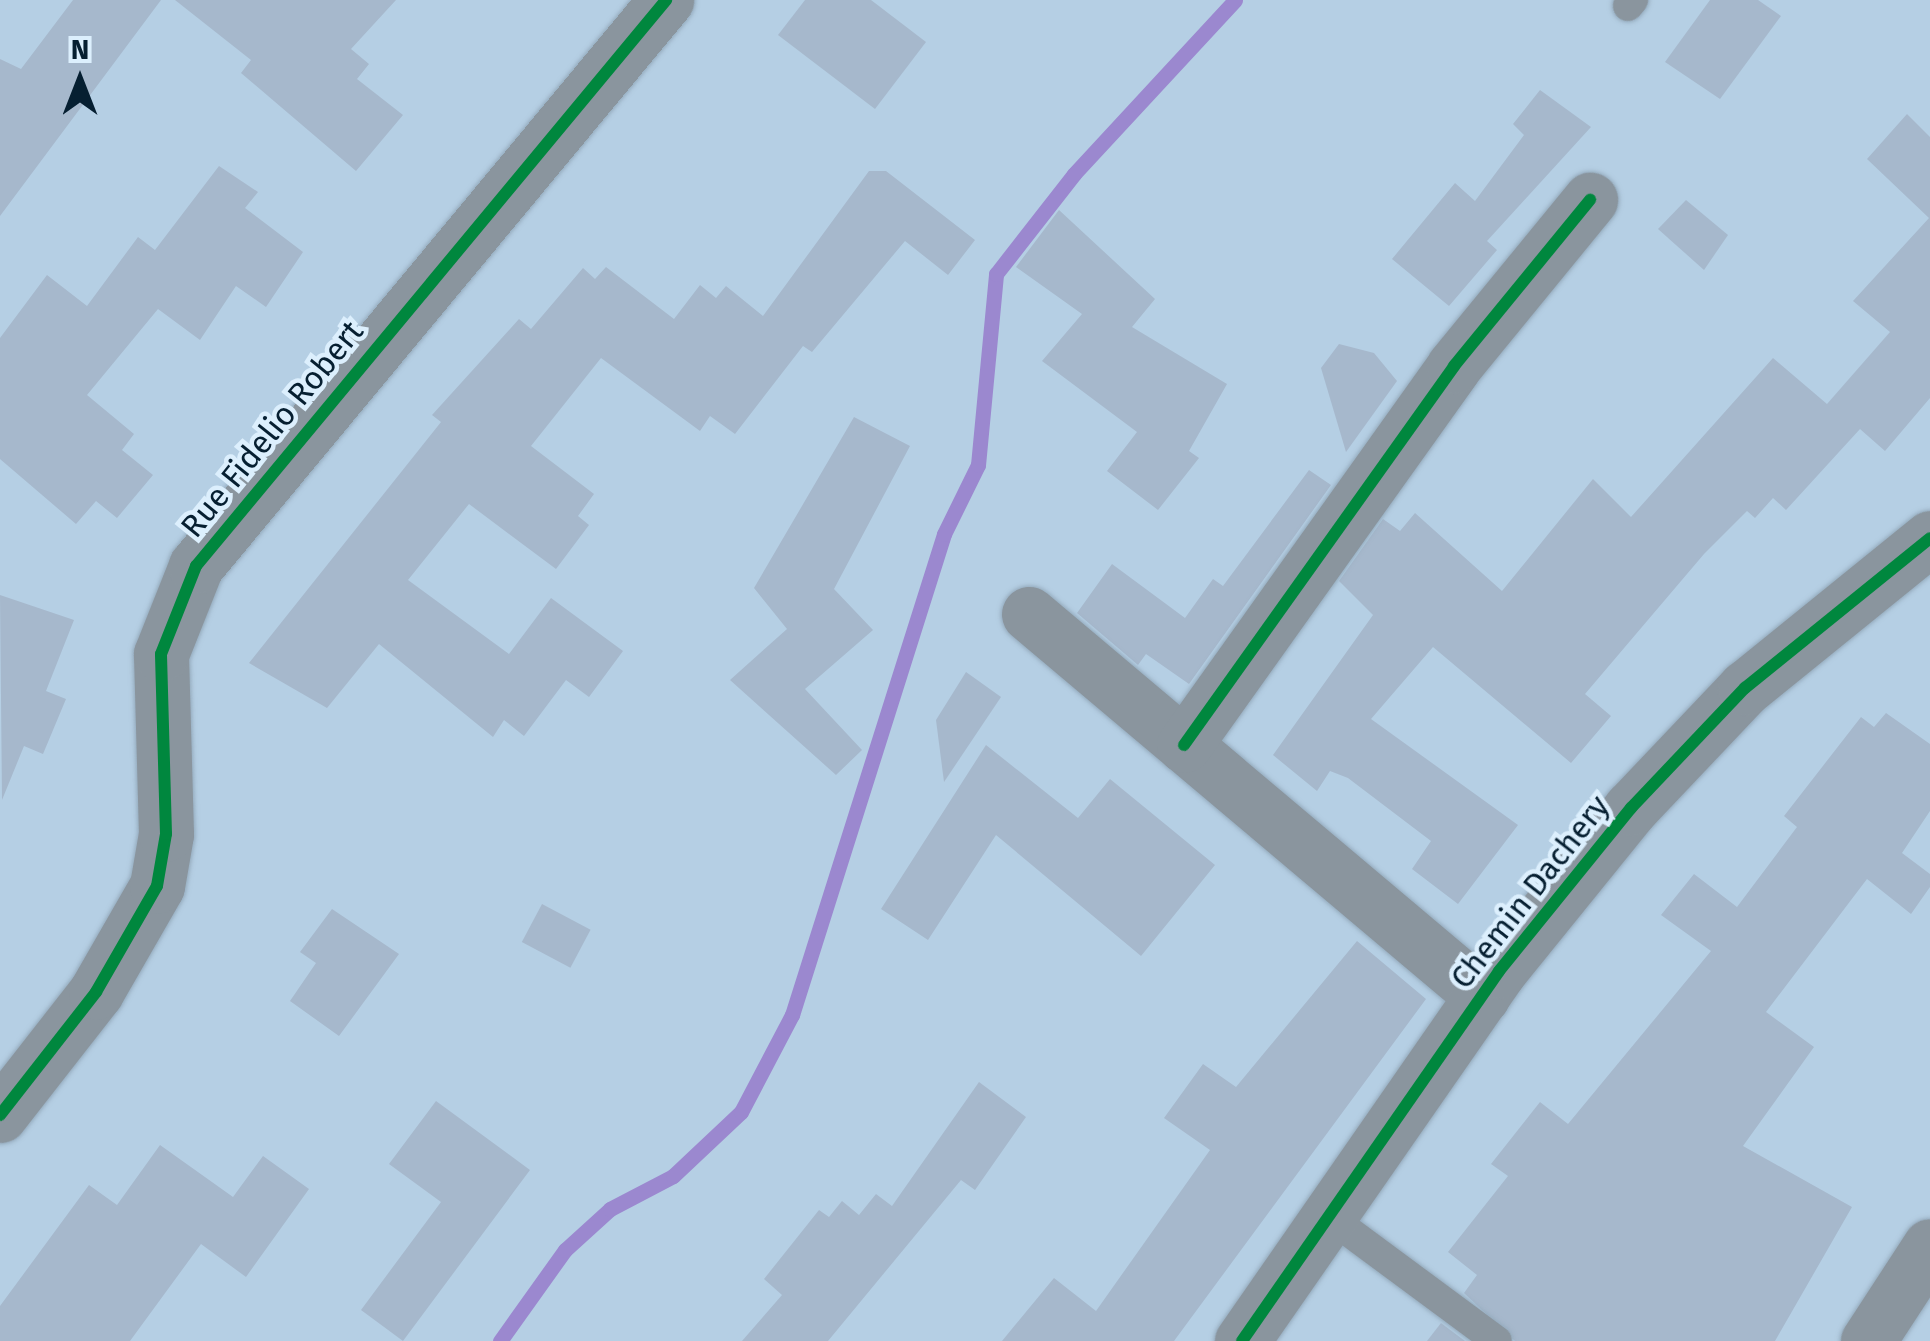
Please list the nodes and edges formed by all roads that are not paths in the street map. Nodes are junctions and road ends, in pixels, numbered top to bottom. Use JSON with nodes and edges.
{"nodes":[{"id":1,"x":666,"y":0,"type":"edge"},
{"id":2,"x":1590,"y":200,"type":"dead end"},
{"id":3,"x":1930,"y":538,"type":"edge"},
{"id":4,"x":1028,"y":614,"type":"dead end"},
{"id":5,"x":1184,"y":744,"type":"junction"},
{"id":6,"x":1482,"y":996,"type":"junction"},
{"id":7,"x":0,"y":1115,"type":"edge"},
{"id":8,"x":1328,"y":1216,"type":"junction"},
{"id":9,"x":1930,"y":1246,"type":"edge"},
{"id":10,"x":1242,"y":1341,"type":"edge"},
{"id":11,"x":1497,"y":1341,"type":"edge"},
{"id":12,"x":1868,"y":1341,"type":"edge"}],
"edges":[{"from":1,"to":7,"type":"street","name":"Rue Fidelio Robert"},
{"from":2,"to":5,"type":"street"},
{"from":3,"to":6,"type":"street","name":"Chemin Dachery"},
{"from":4,"to":5,"type":"street"},
{"from":5,"to":6,"type":"street"},
{"from":6,"to":8,"type":"street","name":"Chemin Dachery"},
{"from":8,"to":10,"type":"street","name":"Chemin Dachery"},
{"from":8,"to":11,"type":"lane"},
{"from":9,"to":12,"type":"street"}]}
